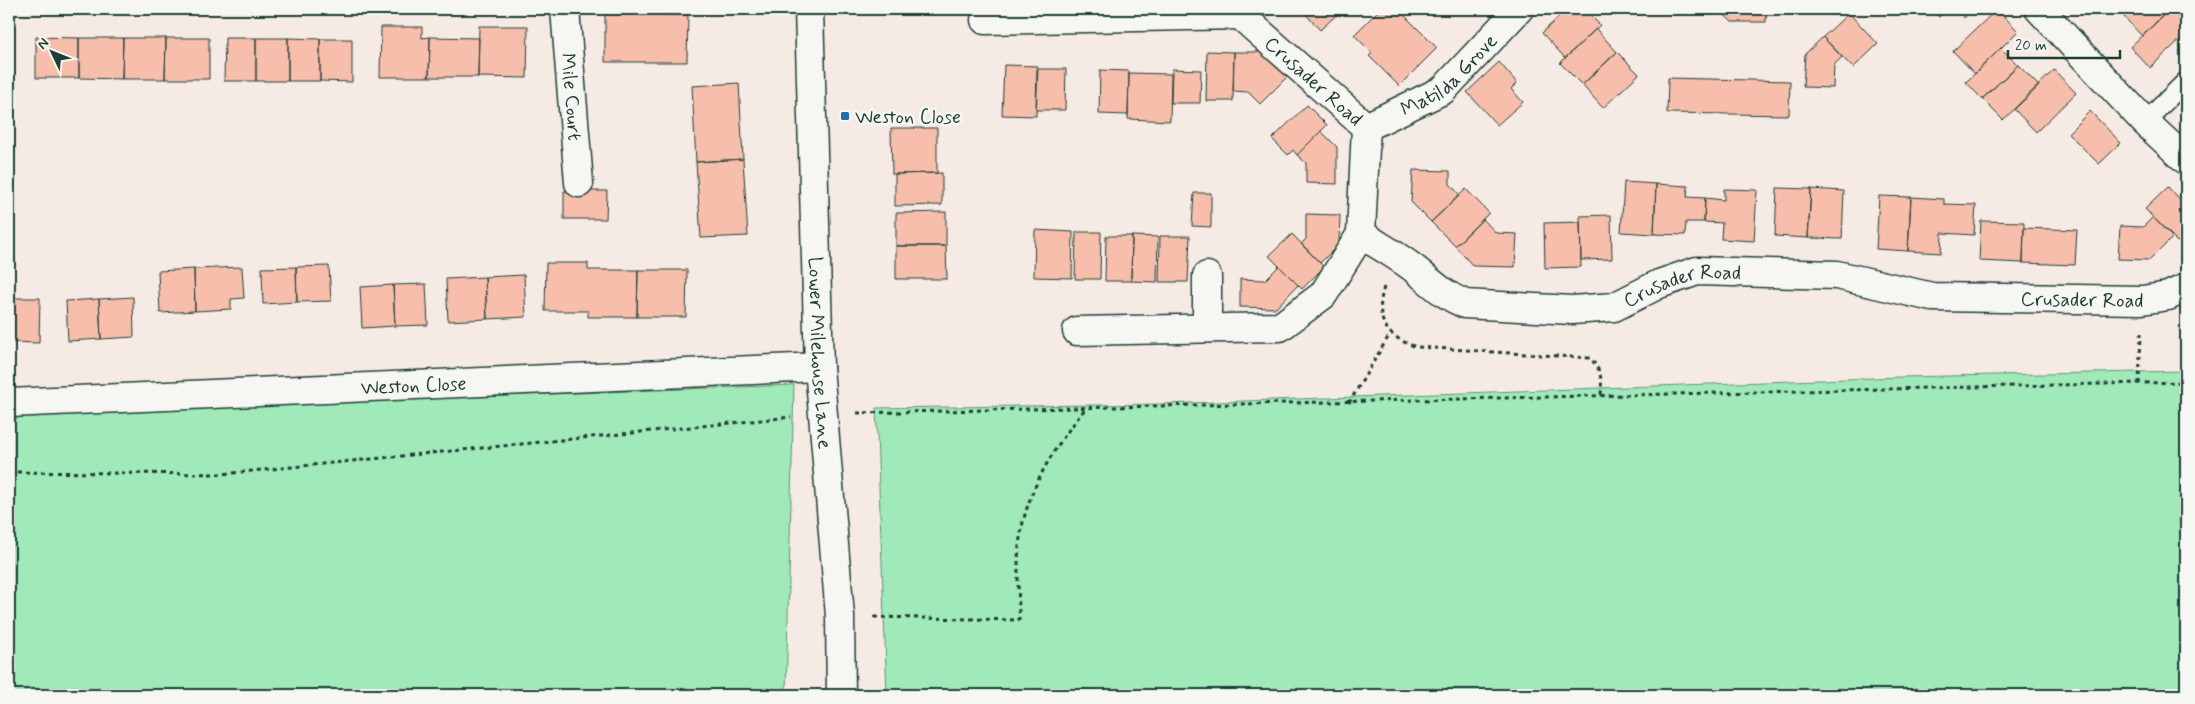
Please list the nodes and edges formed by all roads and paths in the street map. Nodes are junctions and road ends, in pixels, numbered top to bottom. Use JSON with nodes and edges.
{"nodes":[{"id":1,"x":565,"y":9,"type":"edge"},
{"id":2,"x":809,"y":9,"type":"edge"},
{"id":3,"x":1519,"y":9,"type":"edge"},
{"id":4,"x":2039,"y":9,"type":"edge"},
{"id":5,"x":1240,"y":12,"type":"edge"},
{"id":6,"x":985,"y":20,"type":"dead end"},
{"id":7,"x":2186,"y":81,"type":"edge"},
{"id":8,"x":2145,"y":122,"type":"junction"},
{"id":9,"x":1366,"y":127,"type":"junction"},
{"id":10,"x":2186,"y":160,"type":"edge"},
{"id":11,"x":579,"y":183,"type":"dead end"},
{"id":12,"x":1361,"y":234,"type":"junction"},
{"id":13,"x":1207,"y":276,"type":"dead end"},
{"id":14,"x":2186,"y":288,"type":"edge"},
{"id":15,"x":2142,"y":300,"type":"junction"},
{"id":16,"x":1207,"y":328,"type":"junction"},
{"id":17,"x":1077,"y":331,"type":"dead end"},
{"id":18,"x":1390,"y":334,"type":"dead end"},
{"id":19,"x":819,"y":366,"type":"junction"},
{"id":20,"x":2186,"y":382,"type":"edge"},
{"id":21,"x":2139,"y":384,"type":"junction"},
{"id":22,"x":9,"y":403,"type":"edge"},
{"id":23,"x":1349,"y":403,"type":"junction"},
{"id":24,"x":1086,"y":408,"type":"junction"},
{"id":25,"x":822,"y":414,"type":"junction"},
{"id":26,"x":9,"y":472,"type":"edge"},
{"id":27,"x":840,"y":616,"type":"junction"},
{"id":28,"x":841,"y":695,"type":"edge"}],
"edges":[{"from":1,"to":11,"type":"street","name":"Mile Court"},
{"from":2,"to":19,"type":"street","name":"Lower Milehouse Lane"},
{"from":3,"to":9,"type":"street","name":"Matilda Grove"},
{"from":4,"to":8,"type":"street"},
{"from":5,"to":6,"type":"street"},
{"from":5,"to":9,"type":"street","name":"Crusader Road"},
{"from":7,"to":8,"type":"lane"},
{"from":8,"to":10,"type":"street"},
{"from":9,"to":12,"type":"street","name":"Crusader Road"},
{"from":12,"to":15,"type":"street","name":"Crusader Road"},
{"from":12,"to":16,"type":"street"},
{"from":13,"to":16,"type":"street"},
{"from":14,"to":15,"type":"street","name":"Crusader Road"},
{"from":15,"to":21,"type":"path"},
{"from":16,"to":17,"type":"street"},
{"from":18,"to":23,"type":"path"},
{"from":19,"to":22,"type":"street","name":"Weston Close"},
{"from":19,"to":25,"type":"street","name":"Lower Milehouse Lane"},
{"from":20,"to":21,"type":"path"},
{"from":21,"to":23,"type":"path"},
{"from":23,"to":24,"type":"path"},
{"from":24,"to":25,"type":"path"},
{"from":24,"to":27,"type":"path"},
{"from":25,"to":26,"type":"path"},
{"from":25,"to":27,"type":"street","name":"Lower Milehouse Lane"},
{"from":27,"to":28,"type":"street","name":"Lower Milehouse Lane"}]}
